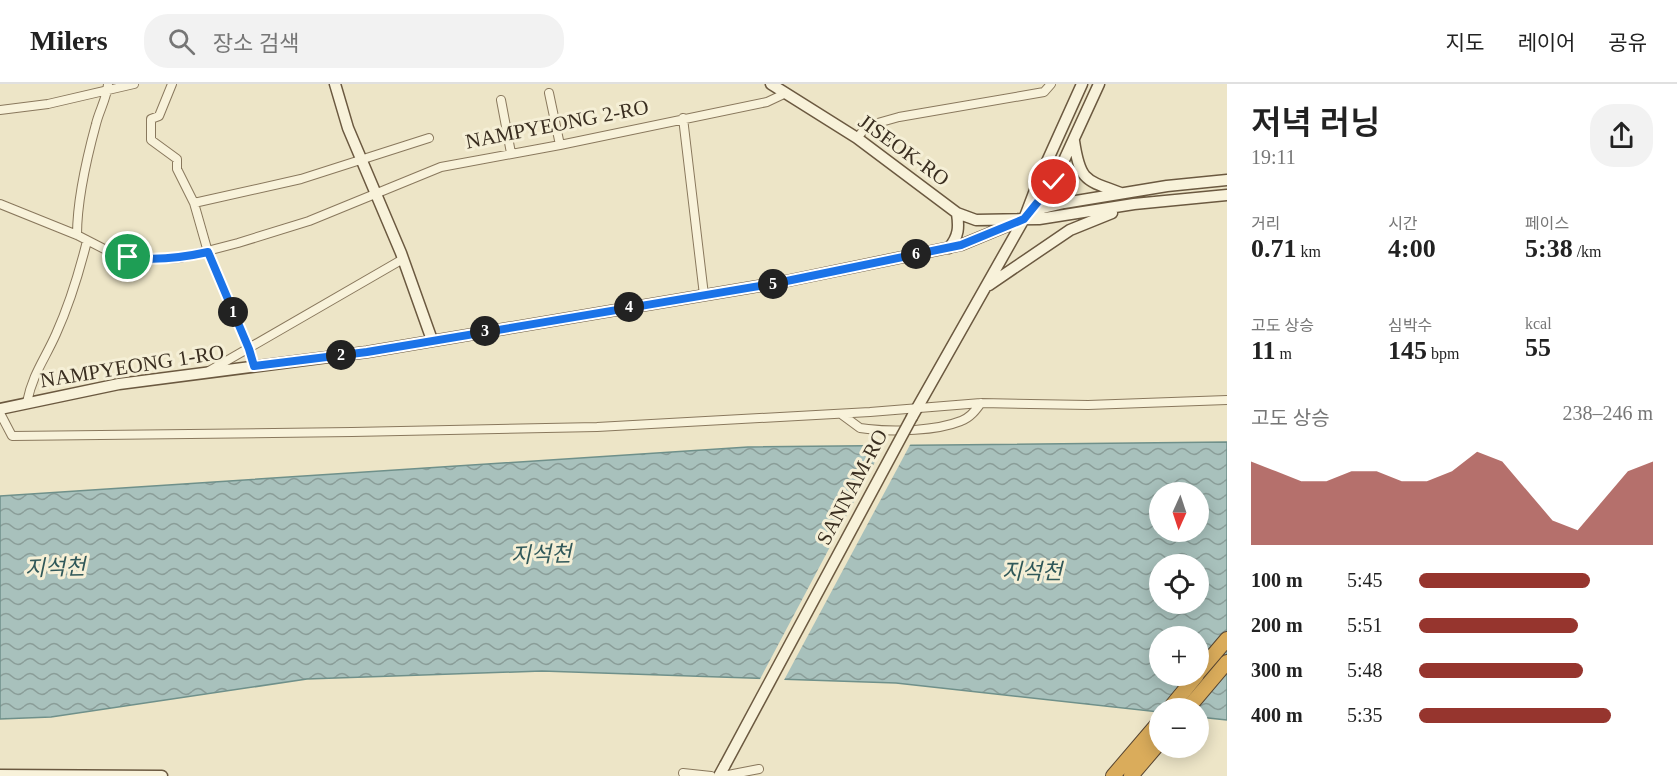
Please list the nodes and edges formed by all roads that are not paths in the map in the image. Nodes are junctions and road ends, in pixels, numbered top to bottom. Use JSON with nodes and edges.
{"nodes":[{"id":1,"x":134,"y":84,"type":"edge"},
{"id":2,"x":172,"y":84,"type":"edge"},
{"id":3,"x":335,"y":84,"type":"edge"},
{"id":4,"x":771,"y":84,"type":"edge"},
{"id":5,"x":1051,"y":84,"type":"edge"},
{"id":6,"x":1082,"y":84,"type":"edge"},
{"id":7,"x":1099,"y":84,"type":"edge"},
{"id":8,"x":108,"y":87,"type":"edge"},
{"id":9,"x":549,"y":93,"type":"dead end"},
{"id":10,"x":784,"y":94,"type":"junction"},
{"id":11,"x":501,"y":100,"type":"dead end"},
{"id":12,"x":0,"y":110,"type":"edge"},
{"id":13,"x":683,"y":118,"type":"junction"},
{"id":14,"x":429,"y":138,"type":"dead end"},
{"id":15,"x":857,"y":138,"type":"junction"},
{"id":16,"x":1074,"y":140,"type":"junction"},
{"id":17,"x":560,"y":145,"type":"junction"},
{"id":18,"x":511,"y":153,"type":"junction"},
{"id":19,"x":361,"y":159,"type":"junction"},
{"id":20,"x":1227,"y":180,"type":"edge"},
{"id":21,"x":375,"y":192,"type":"junction"},
{"id":22,"x":1121,"y":193,"type":"junction"},
{"id":23,"x":1227,"y":195,"type":"edge"},
{"id":24,"x":194,"y":203,"type":"junction"},
{"id":25,"x":0,"y":204,"type":"edge"},
{"id":26,"x":1134,"y":204,"type":"junction"},
{"id":27,"x":957,"y":213,"type":"junction"},
{"id":28,"x":1024,"y":219,"type":"junction"},
{"id":29,"x":77,"y":235,"type":"junction"},
{"id":30,"x":87,"y":241,"type":"junction"},
{"id":31,"x":949,"y":248,"type":"junction"},
{"id":32,"x":208,"y":252,"type":"junction"},
{"id":33,"x":403,"y":259,"type":"junction"},
{"id":34,"x":987,"y":287,"type":"junction"},
{"id":35,"x":704,"y":295,"type":"junction"},
{"id":36,"x":432,"y":340,"type":"junction"},
{"id":37,"x":249,"y":349,"type":"junction"},
{"id":38,"x":254,"y":366,"type":"junction"},
{"id":39,"x":204,"y":374,"type":"junction"},
{"id":40,"x":1227,"y":400,"type":"edge"},
{"id":41,"x":27,"y":402,"type":"junction"},
{"id":42,"x":981,"y":403,"type":"junction"},
{"id":43,"x":0,"y":409,"type":"edge"},
{"id":44,"x":914,"y":412,"type":"junction"},
{"id":45,"x":0,"y":413,"type":"edge"},
{"id":46,"x":841,"y":414,"type":"junction"},
{"id":47,"x":1227,"y":639,"type":"edge"},
{"id":48,"x":1209,"y":661,"type":"edge"},
{"id":49,"x":1227,"y":662,"type":"edge"},
{"id":50,"x":1188,"y":686,"type":"edge"},
{"id":51,"x":1178,"y":698,"type":"edge"},
{"id":52,"x":1196,"y":698,"type":"edge"},
{"id":53,"x":1149,"y":734,"type":"edge"},
{"id":54,"x":1149,"y":755,"type":"edge"},
{"id":55,"x":759,"y":769,"type":"dead end"},
{"id":56,"x":722,"y":772,"type":"edge"},
{"id":57,"x":684,"y":773,"type":"dead end"},
{"id":58,"x":0,"y":775,"type":"edge"},
{"id":59,"x":162,"y":776,"type":"edge"},
{"id":60,"x":711,"y":776,"type":"edge"},
{"id":61,"x":1113,"y":776,"type":"edge"},
{"id":62,"x":1131,"y":776,"type":"edge"}],
"edges":[{"from":1,"to":8,"type":"street"},
{"from":2,"to":24,"type":"street"},
{"from":3,"to":19,"type":"street"},
{"from":4,"to":10,"type":"street","name":"JISEOK-RO"},
{"from":5,"to":15,"type":"street"},
{"from":6,"to":28,"type":"street"},
{"from":7,"to":16,"type":"street"},
{"from":8,"to":12,"type":"street"},
{"from":8,"to":29,"type":"street"},
{"from":9,"to":17,"type":"street"},
{"from":10,"to":13,"type":"street","name":"NAMPYEONG 2-RO"},
{"from":10,"to":15,"type":"street","name":"JISEOK-RO"},
{"from":11,"to":18,"type":"street"},
{"from":13,"to":17,"type":"street","name":"NAMPYEONG 2-RO"},
{"from":13,"to":35,"type":"street"},
{"from":14,"to":19,"type":"street"},
{"from":15,"to":27,"type":"street","name":"JISEOK-RO"},
{"from":16,"to":22,"type":"street"},
{"from":16,"to":28,"type":"street"},
{"from":17,"to":18,"type":"street","name":"NAMPYEONG 2-RO"},
{"from":18,"to":21,"type":"street","name":"NAMPYEONG 2-RO"},
{"from":19,"to":21,"type":"street"},
{"from":19,"to":24,"type":"street"},
{"from":20,"to":22,"type":"street"},
{"from":21,"to":32,"type":"street","name":"NAMPYEONG 2-RO"},
{"from":21,"to":33,"type":"street"},
{"from":22,"to":28,"type":"street"},
{"from":23,"to":26,"type":"street"},
{"from":24,"to":32,"type":"street"},
{"from":25,"to":29,"type":"street","name":"NAMPYEONG 2-RO"},
{"from":26,"to":28,"type":"street"},
{"from":26,"to":34,"type":"street"},
{"from":27,"to":28,"type":"street","name":"JISEOK-RO"},
{"from":27,"to":31,"type":"street"},
{"from":28,"to":31,"type":"street","name":"NAMPYEONG 1-RO"},
{"from":28,"to":34,"type":"street","name":"SANNAM-RO"},
{"from":29,"to":30,"type":"street","name":"NAMPYEONG 2-RO"},
{"from":30,"to":32,"type":"street","name":"NAMPYEONG 2-RO"},
{"from":30,"to":41,"type":"street","name":"NAMPYEONG 1-RO"},
{"from":31,"to":35,"type":"street","name":"NAMPYEONG 1-RO"},
{"from":32,"to":37,"type":"street"},
{"from":33,"to":36,"type":"street"},
{"from":33,"to":37,"type":"street"},
{"from":34,"to":44,"type":"street","name":"SANNAM-RO"},
{"from":35,"to":36,"type":"street","name":"NAMPYEONG 1-RO"},
{"from":36,"to":38,"type":"street","name":"NAMPYEONG 1-RO"},
{"from":37,"to":38,"type":"street"},
{"from":37,"to":39,"type":"street"},
{"from":38,"to":39,"type":"street","name":"NAMPYEONG 1-RO"},
{"from":39,"to":41,"type":"street","name":"NAMPYEONG 1-RO"},
{"from":40,"to":42,"type":"street"},
{"from":41,"to":43,"type":"street","name":"NAMPYEONG 1-RO"},
{"from":42,"to":44,"type":"street"},
{"from":42,"to":46,"type":"street"},
{"from":44,"to":46,"type":"street"},
{"from":44,"to":56,"type":"street","name":"SANNAM-RO","bridge":true},
{"from":45,"to":46,"type":"street"},
{"from":47,"to":48,"type":"highway"},
{"from":49,"to":52,"type":"highway"},
{"from":50,"to":51,"type":"highway"},
{"from":53,"to":61,"type":"highway"},
{"from":54,"to":62,"type":"highway"},
{"from":55,"to":56,"type":"street"},
{"from":57,"to":60,"type":"street"},
{"from":58,"to":59,"type":"street"}]}
